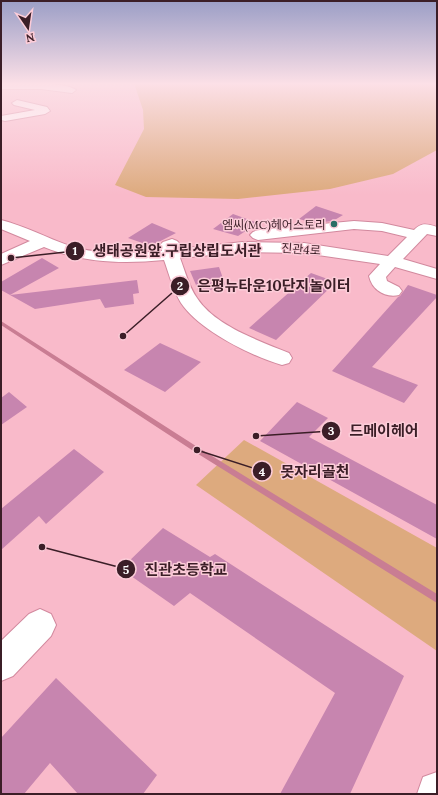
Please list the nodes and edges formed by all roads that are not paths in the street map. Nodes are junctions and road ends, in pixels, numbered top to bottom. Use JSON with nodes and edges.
{"nodes":[{"id":1,"x":1,"y":224,"type":"edge"},
{"id":2,"x":437,"y":232,"type":"edge"},
{"id":3,"x":417,"y":235,"type":"junction"},
{"id":4,"x":44,"y":241,"type":"junction"},
{"id":5,"x":170,"y":255,"type":"junction"},
{"id":6,"x":1,"y":260,"type":"edge"},
{"id":7,"x":392,"y":261,"type":"junction"},
{"id":8,"x":437,"y":274,"type":"edge"},
{"id":9,"x":393,"y":291,"type":"dead end"},
{"id":10,"x":282,"y":358,"type":"dead end"},
{"id":11,"x":40,"y":625,"type":"dead end"},
{"id":12,"x":1,"y":664,"type":"edge"}],
"edges":[{"from":1,"to":4,"type":"street","name":"진관4로"},
{"from":2,"to":3,"type":"street"},
{"from":3,"to":5,"type":"street"},
{"from":3,"to":7,"type":"street"},
{"from":4,"to":5,"type":"street","name":"진관4로"},
{"from":4,"to":6,"type":"street"},
{"from":5,"to":7,"type":"street","name":"진관4로"},
{"from":5,"to":10,"type":"street"},
{"from":7,"to":8,"type":"street","name":"진관4로"},
{"from":7,"to":9,"type":"street"},
{"from":11,"to":12,"type":"street"}]}
